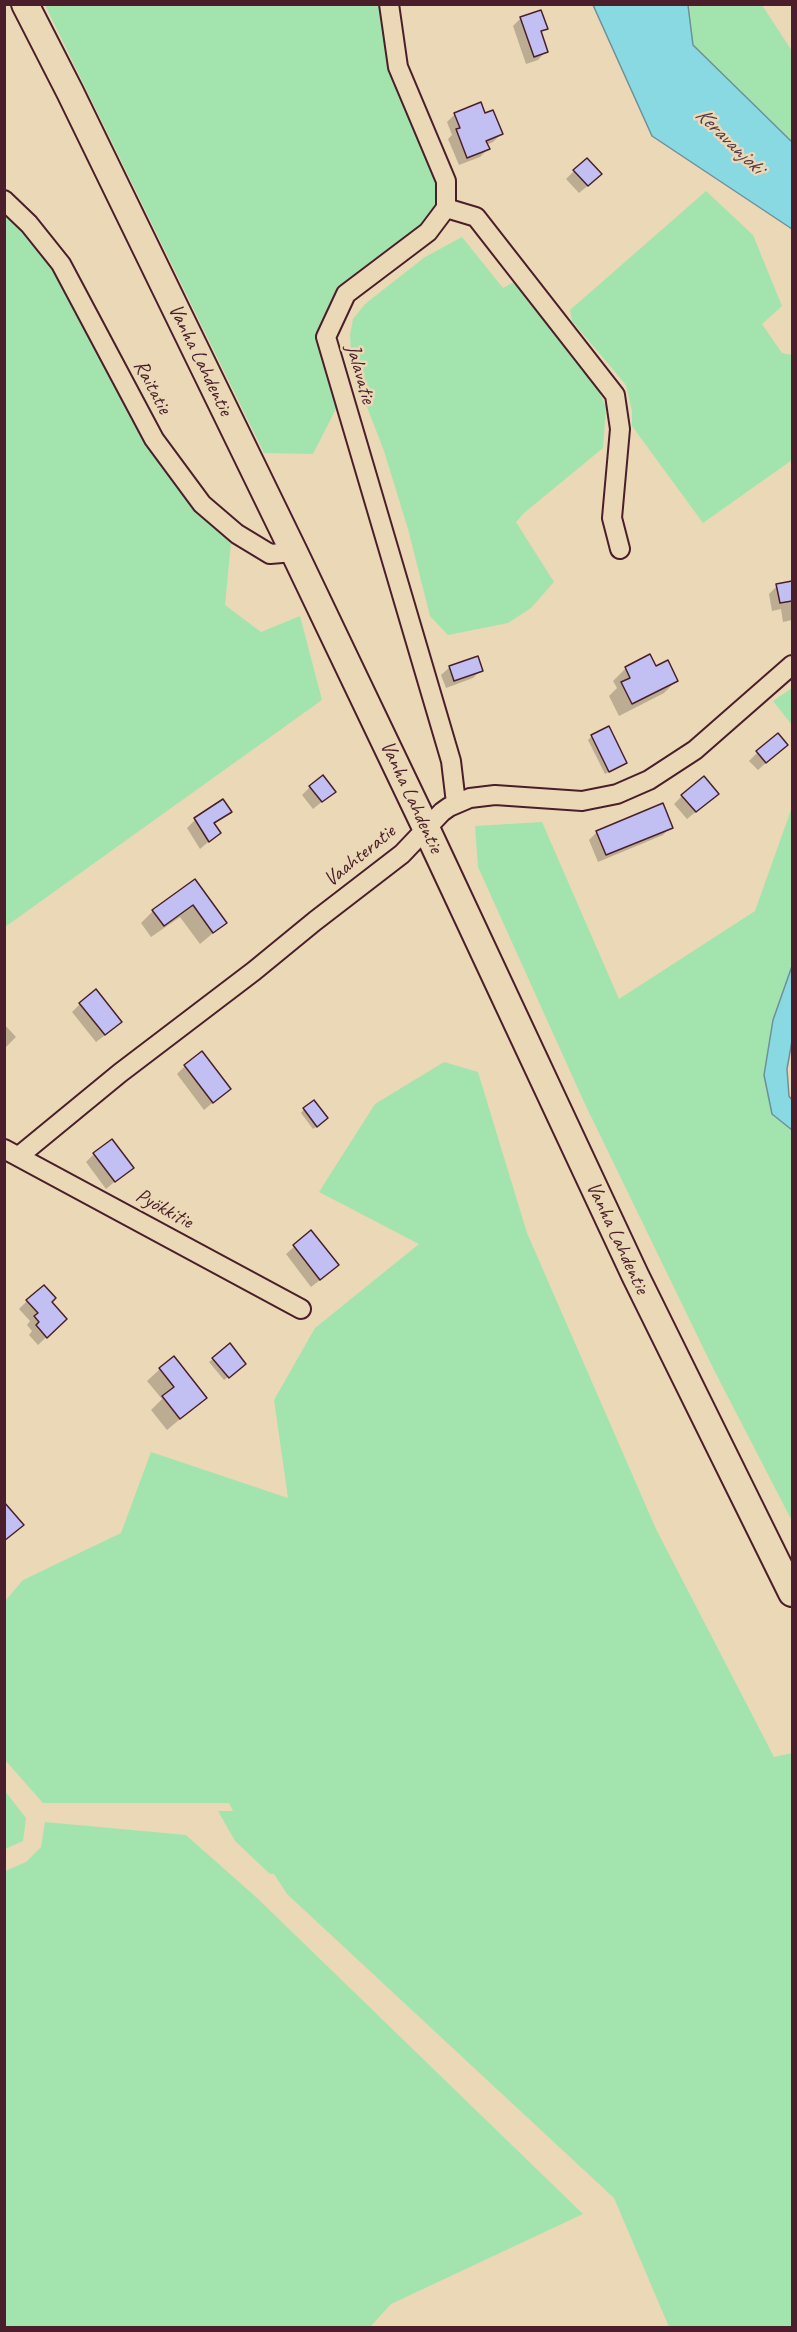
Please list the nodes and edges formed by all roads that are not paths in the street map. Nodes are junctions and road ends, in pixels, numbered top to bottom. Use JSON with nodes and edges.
{"nodes":[{"id":1,"x":25,"y":4,"type":"edge"},
{"id":2,"x":389,"y":4,"type":"edge"},
{"id":3,"x":4,"y":200,"type":"edge"},
{"id":4,"x":446,"y":208,"type":"junction"},
{"id":5,"x":620,"y":549,"type":"dead end"},
{"id":6,"x":294,"y":552,"type":"junction"},
{"id":7,"x":792,"y":665,"type":"edge"},
{"id":8,"x":456,"y":803,"type":"junction"},
{"id":9,"x":426,"y":828,"type":"junction"},
{"id":10,"x":12,"y":1152,"type":"edge"},
{"id":11,"x":301,"y":1309,"type":"dead end"},
{"id":12,"x":792,"y":1593,"type":"edge"}],
"edges":[{"from":1,"to":6,"type":"main road","name":"Vanha Lahdentie"},
{"from":2,"to":4,"type":"street"},
{"from":3,"to":6,"type":"street","name":"Raitatie"},
{"from":4,"to":5,"type":"street"},
{"from":4,"to":8,"type":"street","name":"Jalavatie"},
{"from":6,"to":9,"type":"main road","name":"Vanha Lahdentie"},
{"from":7,"to":8,"type":"street","name":"Vaahteratie"},
{"from":8,"to":9,"type":"street","name":"Vaahteratie"},
{"from":9,"to":10,"type":"street","name":"Vaahteratie"},
{"from":9,"to":12,"type":"main road","name":"Vanha Lahdentie"},
{"from":10,"to":11,"type":"street","name":"Pyökkitie"}]}
